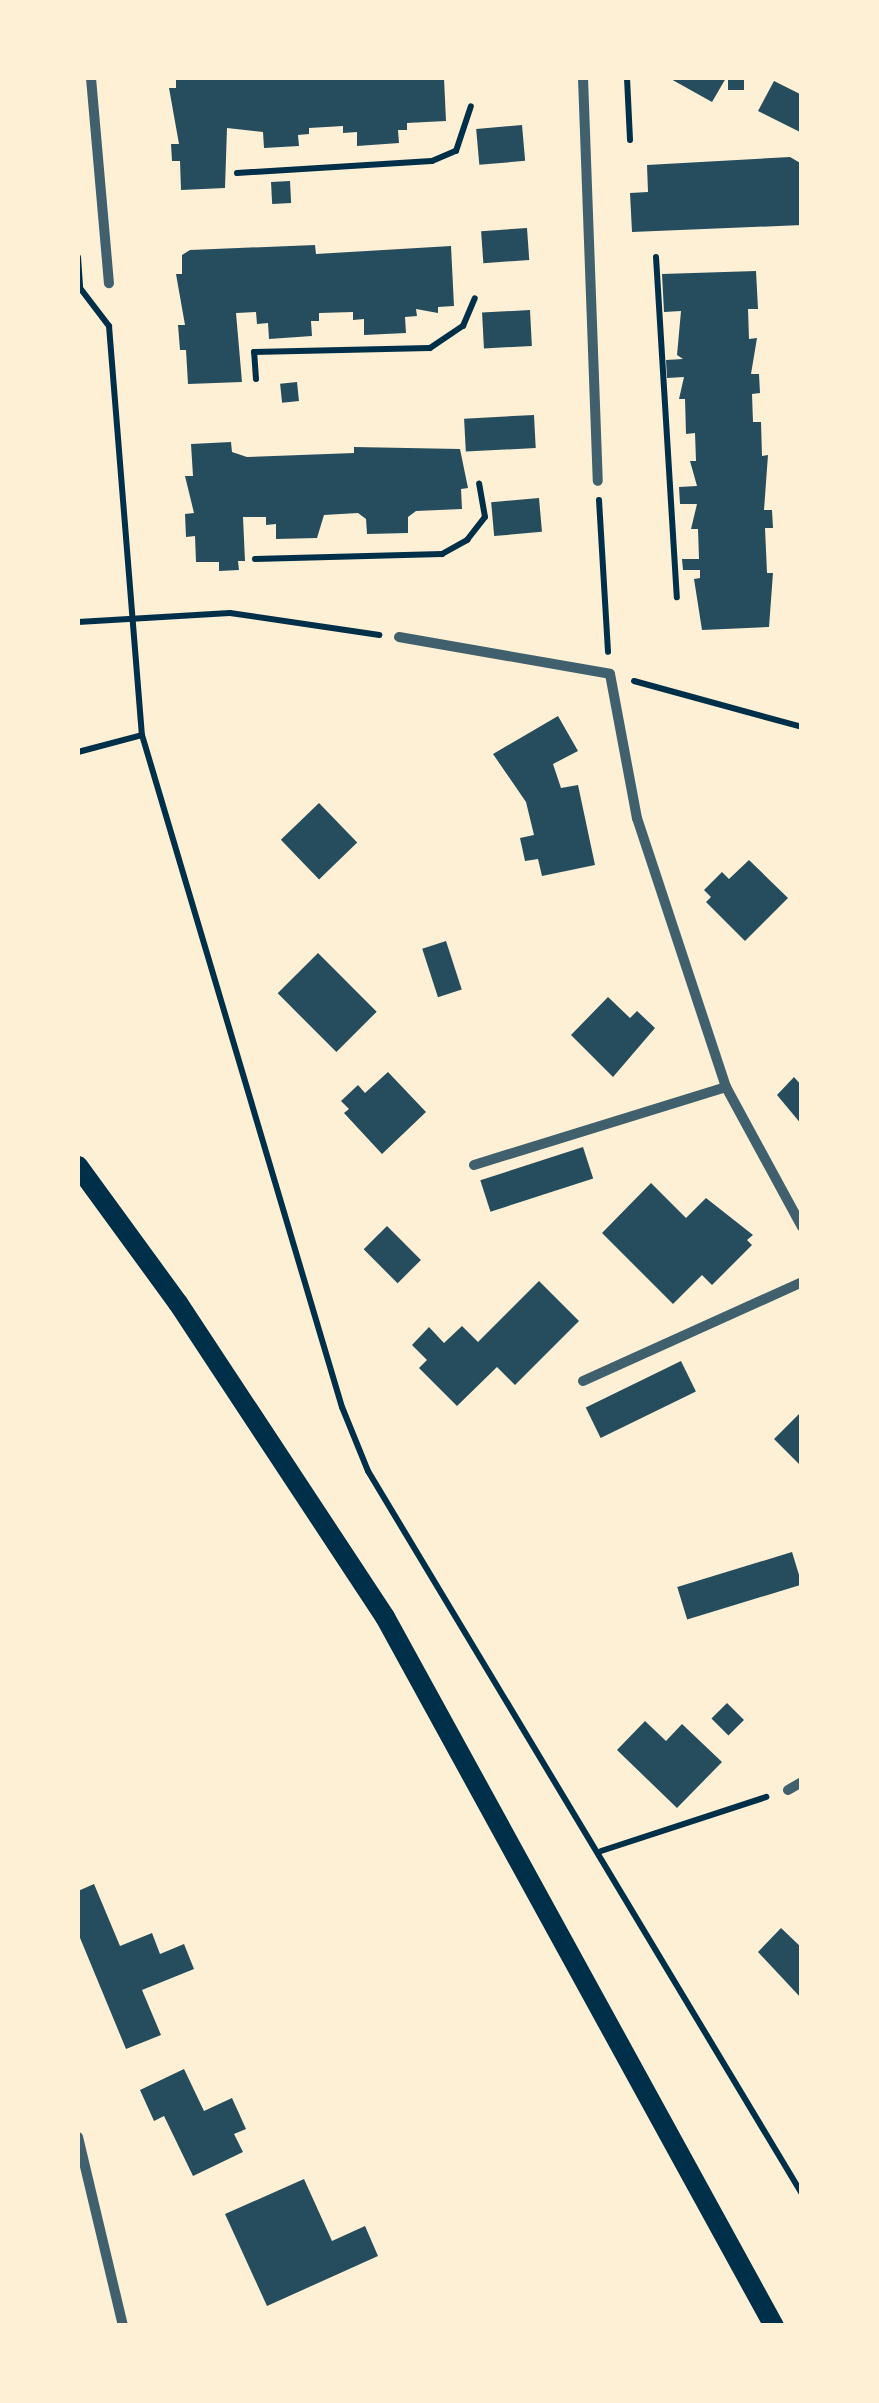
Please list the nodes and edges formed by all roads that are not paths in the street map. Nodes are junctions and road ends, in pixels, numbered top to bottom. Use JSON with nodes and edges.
{"nodes":[{"id":1,"x":91,"y":78,"type":"edge"},
{"id":2,"x":583,"y":78,"type":"edge"},
{"id":3,"x":110,"y":283,"type":"dead end"},
{"id":4,"x":598,"y":481,"type":"road end"},
{"id":5,"x":399,"y":638,"type":"road end"},
{"id":6,"x":726,"y":1087,"type":"junction"},
{"id":7,"x":474,"y":1165,"type":"dead end"},
{"id":8,"x":78,"y":1166,"type":"edge"},
{"id":9,"x":802,"y":1227,"type":"edge"},
{"id":10,"x":802,"y":1282,"type":"edge"},
{"id":11,"x":582,"y":1381,"type":"dead end"},
{"id":12,"x":802,"y":1782,"type":"edge"},
{"id":13,"x":788,"y":1790,"type":"road end"},
{"id":14,"x":78,"y":2136,"type":"edge"},
{"id":15,"x":124,"y":2326,"type":"edge"},
{"id":16,"x":774,"y":2326,"type":"edge"}],
"edges":[{"from":1,"to":3,"type":"street"},
{"from":2,"to":4,"type":"street"},
{"from":5,"to":6,"type":"street"},
{"from":6,"to":7,"type":"street"},
{"from":6,"to":9,"type":"street"},
{"from":8,"to":16,"type":"main road"},
{"from":10,"to":11,"type":"street"},
{"from":12,"to":13,"type":"street"},
{"from":14,"to":15,"type":"street"}]}
